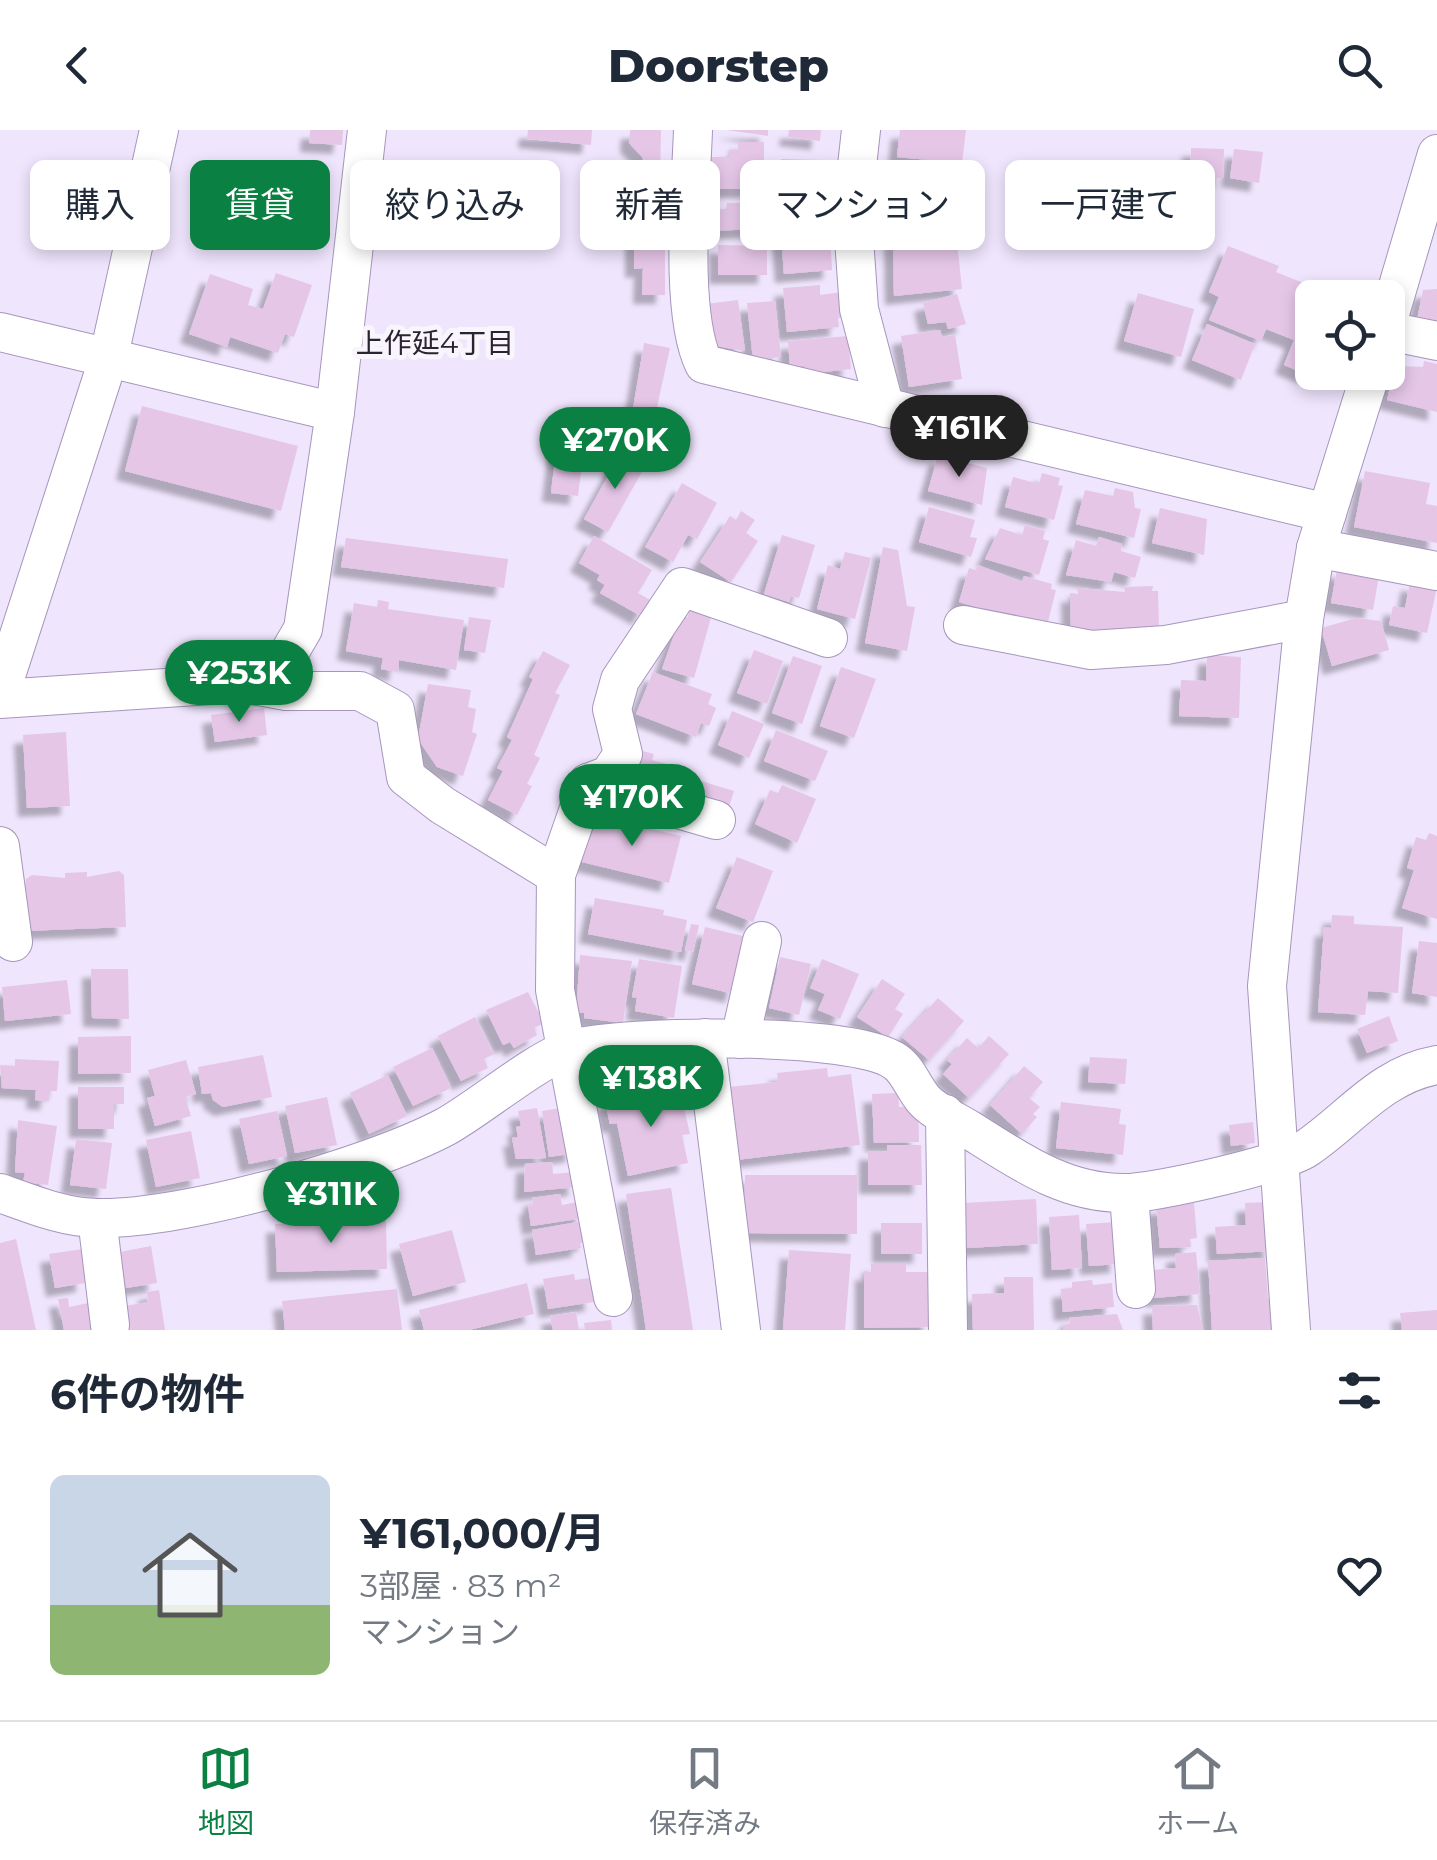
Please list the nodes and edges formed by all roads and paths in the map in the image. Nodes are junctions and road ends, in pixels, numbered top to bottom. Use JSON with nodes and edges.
{"nodes":[{"id":1,"x":159,"y":130,"type":"edge"},
{"id":2,"x":367,"y":130,"type":"edge"},
{"id":3,"x":693,"y":130,"type":"edge"},
{"id":4,"x":861,"y":130,"type":"edge"},
{"id":5,"x":1437,"y":155,"type":"edge"},
{"id":6,"x":1400,"y":280,"type":"edge"},
{"id":7,"x":0,"y":332,"type":"edge"},
{"id":8,"x":1405,"y":334,"type":"edge"},
{"id":9,"x":1437,"y":341,"type":"edge"},
{"id":10,"x":108,"y":360,"type":"junction"},
{"id":11,"x":1365,"y":390,"type":"edge"},
{"id":12,"x":885,"y":408,"type":"junction"},
{"id":13,"x":336,"y":412,"type":"junction"},
{"id":14,"x":1321,"y":530,"type":"junction"},
{"id":15,"x":1437,"y":571,"type":"edge"},
{"id":16,"x":1304,"y":618,"type":"junction"},
{"id":17,"x":963,"y":625,"type":"dead end"},
{"id":18,"x":828,"y":638,"type":"dead end"},
{"id":19,"x":242,"y":683,"type":"junction"},
{"id":20,"x":0,"y":697,"type":"edge"},
{"id":21,"x":588,"y":783,"type":"junction"},
{"id":22,"x":716,"y":820,"type":"dead end"},
{"id":23,"x":0,"y":846,"type":"edge"},
{"id":24,"x":556,"y":875,"type":"junction"},
{"id":25,"x":762,"y":941,"type":"dead end"},
{"id":26,"x":14,"y":942,"type":"dead end"},
{"id":27,"x":723,"y":1039,"type":"junction"},
{"id":28,"x":569,"y":1049,"type":"junction"},
{"id":29,"x":1437,"y":1065,"type":"edge"},
{"id":30,"x":945,"y":1114,"type":"junction"},
{"id":31,"x":1277,"y":1163,"type":"junction"},
{"id":32,"x":0,"y":1194,"type":"edge"},
{"id":33,"x":1128,"y":1194,"type":"junction"},
{"id":34,"x":97,"y":1218,"type":"junction"},
{"id":35,"x":1136,"y":1289,"type":"dead end"},
{"id":36,"x":613,"y":1297,"type":"dead end"},
{"id":37,"x":110,"y":1326,"type":"dead end"},
{"id":38,"x":741,"y":1330,"type":"edge"},
{"id":39,"x":948,"y":1330,"type":"edge"},
{"id":40,"x":1291,"y":1330,"type":"edge"}],
"edges":[{"from":1,"to":10,"type":"street"},
{"from":2,"to":13,"type":"street"},
{"from":3,"to":12,"type":"street"},
{"from":4,"to":12,"type":"street"},
{"from":5,"to":6,"type":"street"},
{"from":7,"to":10,"type":"street"},
{"from":8,"to":9,"type":"street"},
{"from":10,"to":13,"type":"street"},
{"from":10,"to":20,"type":"street"},
{"from":11,"to":14,"type":"street"},
{"from":12,"to":14,"type":"street"},
{"from":13,"to":19,"type":"street"},
{"from":14,"to":15,"type":"street"},
{"from":14,"to":16,"type":"street"},
{"from":16,"to":17,"type":"street"},
{"from":16,"to":31,"type":"street"},
{"from":18,"to":21,"type":"street"},
{"from":19,"to":20,"type":"street"},
{"from":19,"to":24,"type":"street"},
{"from":21,"to":22,"type":"street"},
{"from":21,"to":24,"type":"street"},
{"from":23,"to":26,"type":"street"},
{"from":24,"to":28,"type":"street"},
{"from":25,"to":27,"type":"street"},
{"from":27,"to":28,"type":"street"},
{"from":27,"to":30,"type":"street"},
{"from":27,"to":38,"type":"street"},
{"from":28,"to":34,"type":"street"},
{"from":28,"to":36,"type":"street"},
{"from":29,"to":31,"type":"street"},
{"from":30,"to":33,"type":"street"},
{"from":30,"to":39,"type":"street"},
{"from":31,"to":33,"type":"street"},
{"from":31,"to":40,"type":"street"},
{"from":32,"to":34,"type":"street"},
{"from":33,"to":35,"type":"street"},
{"from":34,"to":37,"type":"street"}]}
